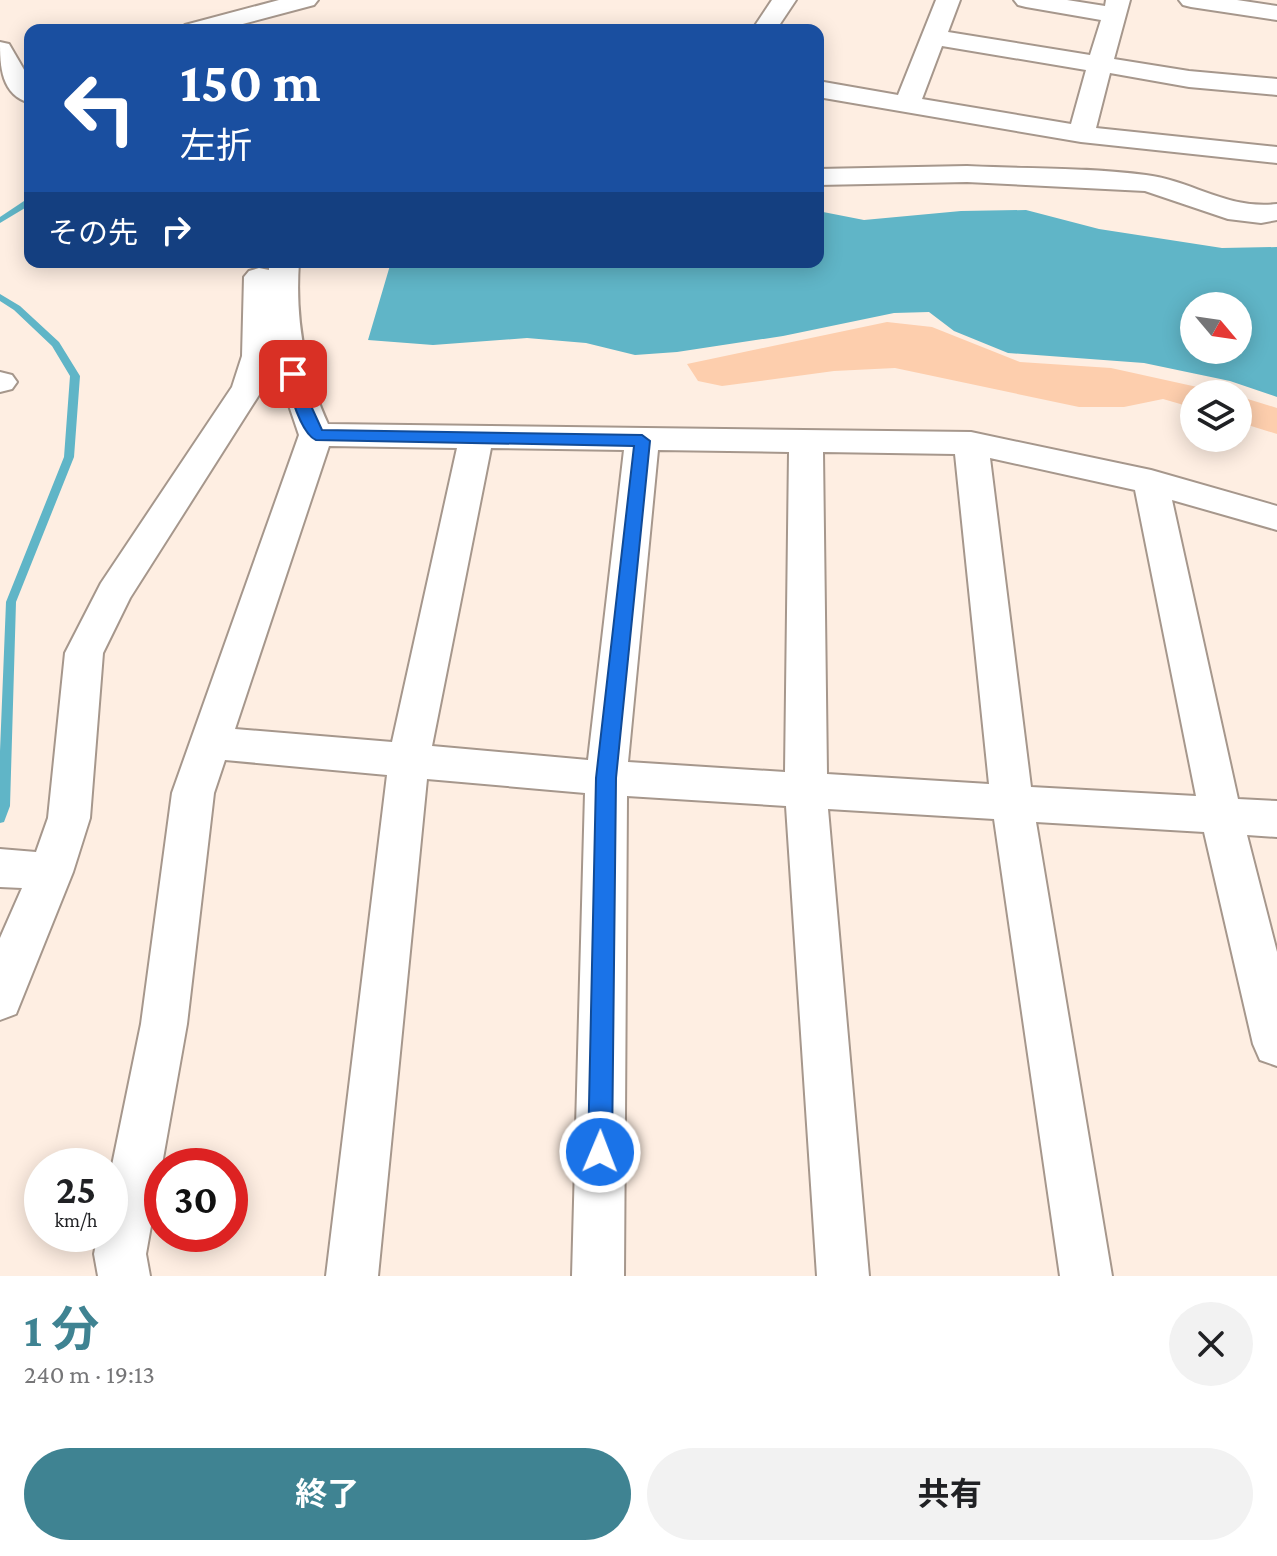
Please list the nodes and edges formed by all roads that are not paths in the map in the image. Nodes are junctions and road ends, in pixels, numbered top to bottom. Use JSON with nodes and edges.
{"nodes":[{"id":1,"x":306,"y":0,"type":"edge"},
{"id":2,"x":784,"y":0,"type":"edge"},
{"id":3,"x":948,"y":0,"type":"edge"},
{"id":4,"x":1026,"y":0,"type":"edge"},
{"id":5,"x":1191,"y":0,"type":"edge"},
{"id":6,"x":1115,"y":8,"type":"edge"},
{"id":7,"x":1277,"y":13,"type":"edge"},
{"id":8,"x":216,"y":24,"type":"edge"},
{"id":9,"x":768,"y":24,"type":"edge"},
{"id":10,"x":934,"y":37,"type":"junction"},
{"id":11,"x":2,"y":54,"type":"edge"},
{"id":12,"x":24,"y":62,"type":"edge"},
{"id":13,"x":1099,"y":64,"type":"junction"},
{"id":14,"x":1277,"y":87,"type":"edge"},
{"id":15,"x":24,"y":89,"type":"edge"},
{"id":16,"x":824,"y":90,"type":"edge"},
{"id":17,"x":907,"y":105,"type":"junction"},
{"id":18,"x":1081,"y":134,"type":"junction"},
{"id":19,"x":1277,"y":155,"type":"edge"},
{"id":20,"x":824,"y":177,"type":"edge"},
{"id":21,"x":1277,"y":212,"type":"edge"},
{"id":22,"x":260,"y":268,"type":"edge"},
{"id":23,"x":283,"y":268,"type":"edge"},
{"id":24,"x":316,"y":435,"type":"junction"},
{"id":25,"x":476,"y":438,"type":"junction"},
{"id":26,"x":806,"y":440,"type":"junction"},
{"id":27,"x":642,"y":441,"type":"junction"},
{"id":28,"x":971,"y":443,"type":"junction"},
{"id":29,"x":1151,"y":482,"type":"junction"},
{"id":30,"x":1277,"y":518,"type":"edge"},
{"id":31,"x":213,"y":743,"type":"junction"},
{"id":32,"x":409,"y":759,"type":"junction"},
{"id":33,"x":606,"y":778,"type":"junction"},
{"id":34,"x":806,"y":790,"type":"junction"},
{"id":35,"x":1012,"y":801,"type":"junction"},
{"id":36,"x":1221,"y":816,"type":"junction"},
{"id":37,"x":1277,"y":819,"type":"edge"},
{"id":38,"x":0,"y":868,"type":"edge"},
{"id":39,"x":51,"y":872,"type":"junction"},
{"id":40,"x":0,"y":999,"type":"edge"},
{"id":41,"x":1277,"y":1044,"type":"edge"},
{"id":42,"x":124,"y":1276,"type":"edge"},
{"id":43,"x":352,"y":1276,"type":"edge"},
{"id":44,"x":598,"y":1276,"type":"edge"},
{"id":45,"x":843,"y":1276,"type":"edge"},
{"id":46,"x":1086,"y":1276,"type":"edge"}],
"edges":[{"from":1,"to":8,"type":"street"},
{"from":2,"to":9,"type":"street"},
{"from":3,"to":10,"type":"street"},
{"from":4,"to":6,"type":"street"},
{"from":5,"to":7,"type":"street"},
{"from":6,"to":13,"type":"street"},
{"from":10,"to":13,"type":"street"},
{"from":10,"to":17,"type":"street"},
{"from":11,"to":12,"type":"street"},
{"from":11,"to":15,"type":"street"},
{"from":13,"to":14,"type":"street"},
{"from":13,"to":18,"type":"street"},
{"from":16,"to":17,"type":"street"},
{"from":17,"to":18,"type":"street"},
{"from":18,"to":19,"type":"street"},
{"from":20,"to":21,"type":"street"},
{"from":22,"to":39,"type":"street"},
{"from":23,"to":24,"type":"street"},
{"from":24,"to":25,"type":"street"},
{"from":24,"to":31,"type":"street"},
{"from":25,"to":27,"type":"street"},
{"from":25,"to":32,"type":"street"},
{"from":26,"to":27,"type":"street"},
{"from":26,"to":28,"type":"street"},
{"from":26,"to":34,"type":"street"},
{"from":27,"to":33,"type":"street"},
{"from":28,"to":29,"type":"street"},
{"from":28,"to":35,"type":"street"},
{"from":29,"to":30,"type":"street"},
{"from":29,"to":36,"type":"street"},
{"from":31,"to":32,"type":"street"},
{"from":31,"to":42,"type":"street"},
{"from":32,"to":33,"type":"street"},
{"from":32,"to":43,"type":"street"},
{"from":33,"to":34,"type":"street"},
{"from":33,"to":44,"type":"street"},
{"from":34,"to":35,"type":"street"},
{"from":34,"to":45,"type":"street"},
{"from":35,"to":36,"type":"street"},
{"from":35,"to":46,"type":"street"},
{"from":36,"to":37,"type":"street"},
{"from":36,"to":41,"type":"street"},
{"from":38,"to":39,"type":"street"},
{"from":39,"to":40,"type":"street"}]}
